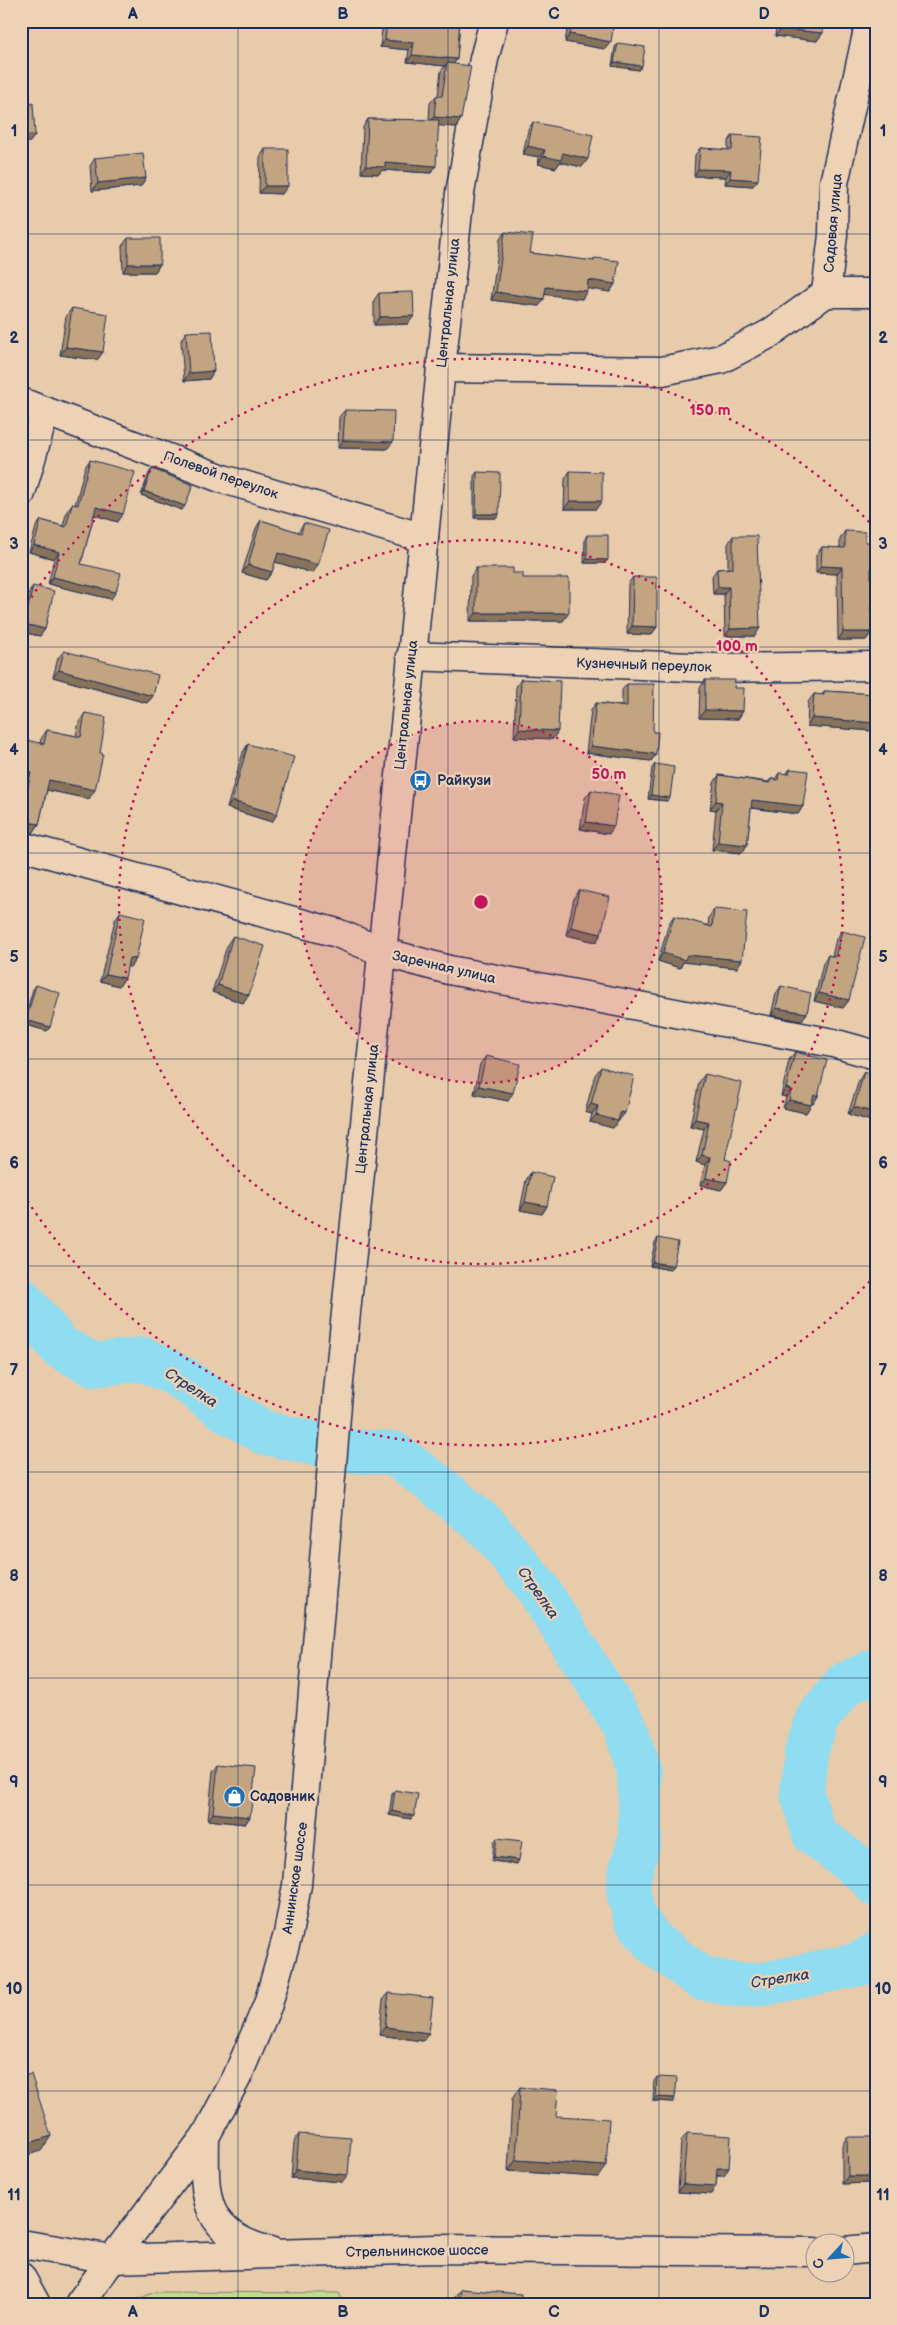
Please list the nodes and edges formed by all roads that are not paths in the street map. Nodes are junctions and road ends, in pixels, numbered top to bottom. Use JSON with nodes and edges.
{"nodes":[{"id":1,"x":494,"y":21,"type":"edge"},
{"id":2,"x":870,"y":21,"type":"edge"},
{"id":3,"x":866,"y":79,"type":"edge"},
{"id":4,"x":826,"y":293,"type":"junction"},
{"id":5,"x":876,"y":293,"type":"edge"},
{"id":6,"x":440,"y":368,"type":"junction"},
{"id":7,"x":33,"y":406,"type":"edge"},
{"id":8,"x":21,"y":493,"type":"edge"},
{"id":9,"x":424,"y":538,"type":"junction"},
{"id":10,"x":411,"y":656,"type":"junction"},
{"id":11,"x":876,"y":666,"type":"edge"},
{"id":12,"x":21,"y":846,"type":"edge"},
{"id":13,"x":382,"y":952,"type":"junction"},
{"id":14,"x":876,"y":1055,"type":"edge"},
{"id":15,"x":329,"y":1510,"type":"joint"},
{"id":16,"x":205,"y":2136,"type":"junction"},
{"id":17,"x":21,"y":2244,"type":"edge"},
{"id":18,"x":876,"y":2248,"type":"edge"},
{"id":19,"x":854,"y":2250,"type":"edge"},
{"id":20,"x":804,"y":2252,"type":"edge"},
{"id":21,"x":283,"y":2254,"type":"junction"},
{"id":22,"x":112,"y":2259,"type":"junction"},
{"id":23,"x":21,"y":2276,"type":"edge"},
{"id":24,"x":36,"y":2304,"type":"edge"},
{"id":25,"x":79,"y":2304,"type":"edge"}],
"edges":[{"from":1,"to":6,"type":"main road","name":"Центральная улица"},
{"from":2,"to":3,"type":"main road","name":"Садовая улица"},
{"from":3,"to":4,"type":"main road","name":"Садовая улица"},
{"from":4,"to":5,"type":"main road"},
{"from":4,"to":6,"type":"main road","name":"Садовая улица"},
{"from":6,"to":9,"type":"main road","name":"Центральная улица"},
{"from":7,"to":8,"type":"main road"},
{"from":7,"to":9,"type":"main road","name":"Полевой переулок"},
{"from":9,"to":10,"type":"main road","name":"Центральная улица"},
{"from":10,"to":11,"type":"main road","name":"Кузнечный переулок"},
{"from":10,"to":13,"type":"main road","name":"Центральная улица"},
{"from":12,"to":13,"type":"main road","name":"Заречная улица"},
{"from":13,"to":14,"type":"main road","name":"Заречная улица"},
{"from":13,"to":15,"type":"main road","name":"Центральная улица"},
{"from":15,"to":16,"type":"main road","name":"Аннинское шоссе"},
{"from":16,"to":21,"type":"main road"},
{"from":16,"to":22,"type":"main road","name":"Аннинское шоссе"},
{"from":17,"to":22,"type":"main road","name":"Стрельнинское шоссе"},
{"from":18,"to":19,"type":"main road"},
{"from":20,"to":21,"type":"main road","name":"Стрельнинское шоссе"},
{"from":21,"to":22,"type":"main road","name":"Стрельнинское шоссе"},
{"from":22,"to":25,"type":"main road","name":"Аннинское шоссе"},
{"from":23,"to":24,"type":"main road"}]}
